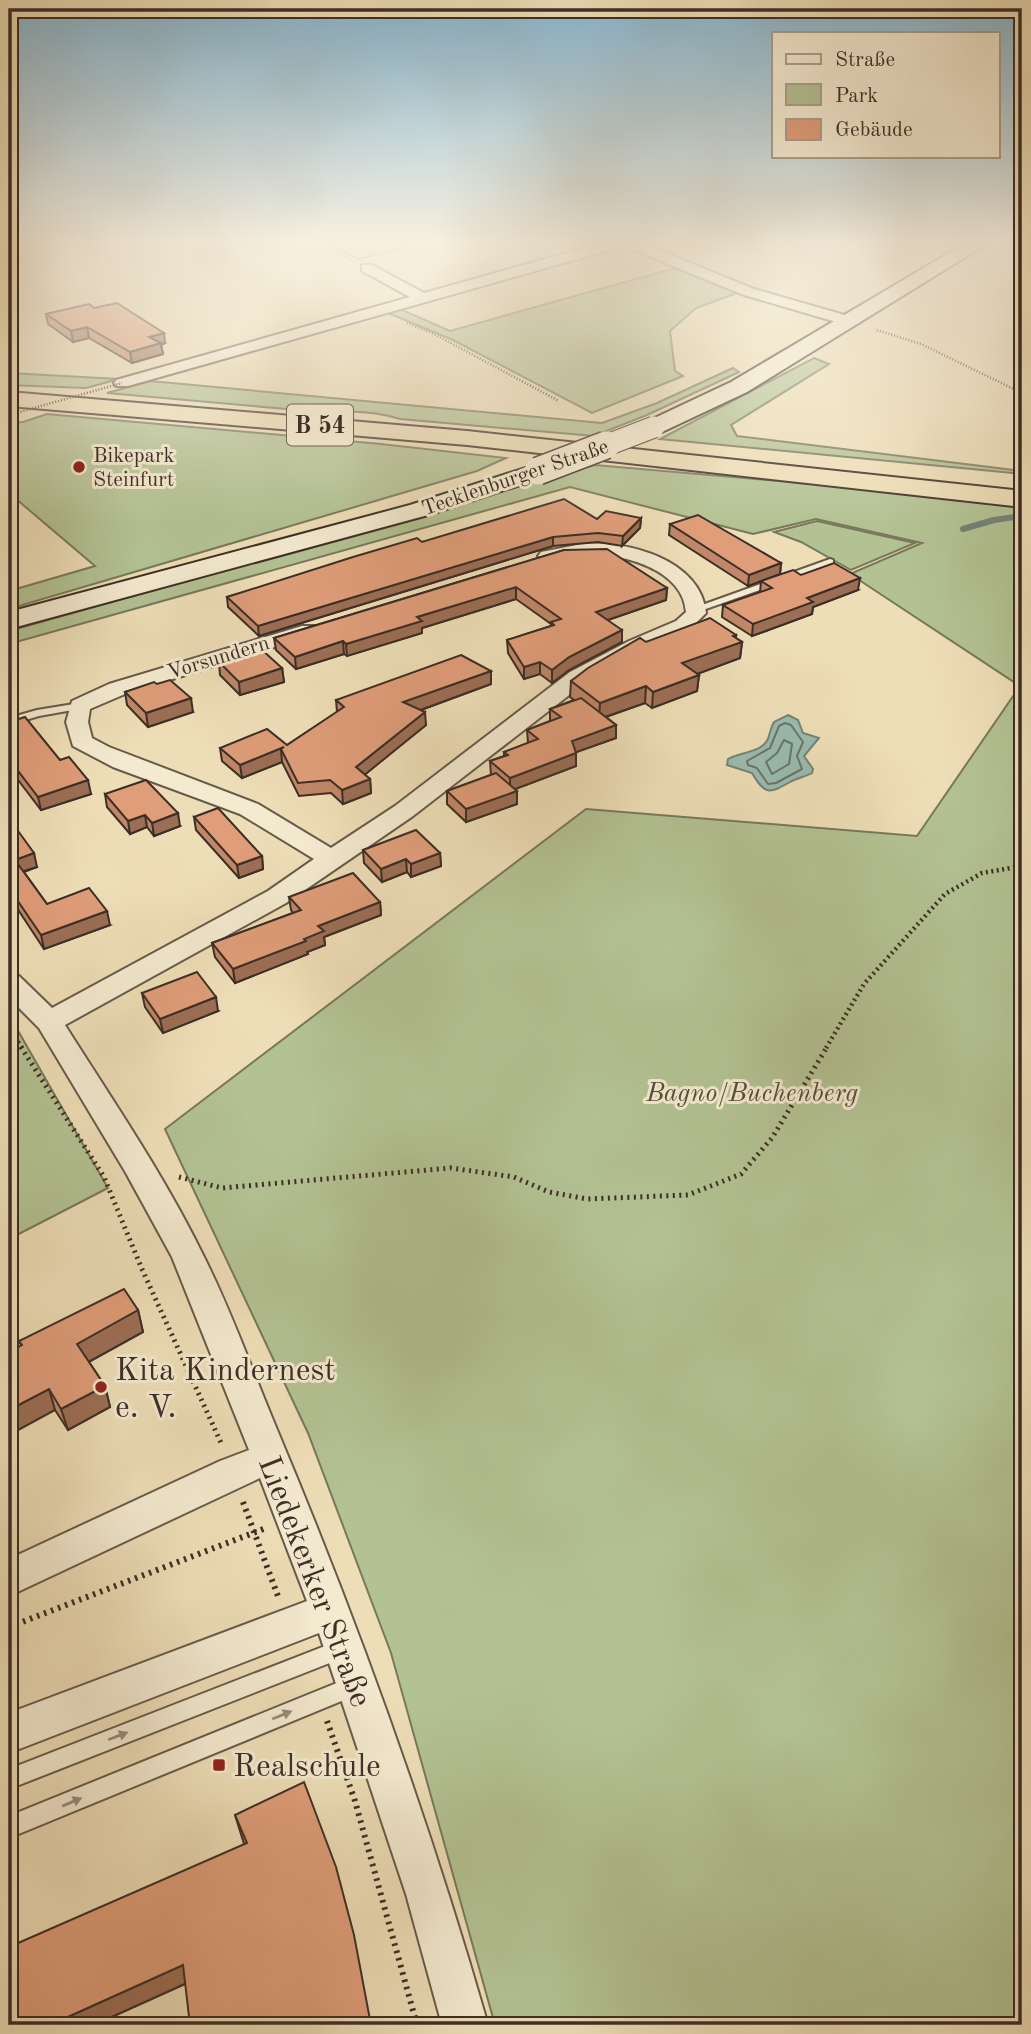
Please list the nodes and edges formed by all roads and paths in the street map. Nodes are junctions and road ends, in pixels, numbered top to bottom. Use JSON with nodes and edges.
{"nodes":[{"id":1,"x":292,"y":335,"type":"edge"},
{"id":2,"x":436,"y":335,"type":"edge"},
{"id":3,"x":827,"y":335,"type":"edge"},
{"id":4,"x":893,"y":335,"type":"edge"},
{"id":5,"x":122,"y":383,"type":"joint"},
{"id":6,"x":9,"y":393,"type":"edge"},
{"id":7,"x":1022,"y":393,"type":"edge"},
{"id":8,"x":9,"y":399,"type":"edge"},
{"id":9,"x":559,"y":401,"type":"dead end"},
{"id":10,"x":9,"y":415,"type":"edge"},
{"id":11,"x":1022,"y":490,"type":"edge"},
{"id":12,"x":1022,"y":499,"type":"edge"},
{"id":13,"x":830,"y":562,"type":"edge"},
{"id":14,"x":522,"y":564,"type":"edge"},
{"id":15,"x":695,"y":608,"type":"junction"},
{"id":16,"x":9,"y":621,"type":"edge"},
{"id":17,"x":326,"y":624,"type":"edge"},
{"id":18,"x":80,"y":706,"type":"junction"},
{"id":19,"x":9,"y":722,"type":"edge"},
{"id":20,"x":331,"y":859,"type":"junction"},
{"id":21,"x":1022,"y":866,"type":"edge"},
{"id":22,"x":9,"y":982,"type":"edge"},
{"id":23,"x":48,"y":1022,"type":"junction"},
{"id":24,"x":9,"y":1028,"type":"edge"},
{"id":25,"x":139,"y":1168,"type":"junction"},
{"id":26,"x":271,"y":1458,"type":"junction"},
{"id":27,"x":233,"y":1472,"type":"junction"},
{"id":28,"x":295,"y":1518,"type":"junction"},
{"id":29,"x":253,"y":1532,"type":"junction"},
{"id":30,"x":9,"y":1578,"type":"edge"},
{"id":31,"x":330,"y":1609,"type":"junction"},
{"id":32,"x":9,"y":1627,"type":"edge"},
{"id":33,"x":289,"y":1627,"type":"junction"},
{"id":34,"x":340,"y":1677,"type":"junction"},
{"id":35,"x":9,"y":1733,"type":"edge"},
{"id":36,"x":9,"y":1779,"type":"edge"},
{"id":37,"x":9,"y":1827,"type":"edge"},
{"id":38,"x":417,"y":2025,"type":"edge"},
{"id":39,"x":465,"y":2025,"type":"edge"}],
"edges":[{"from":1,"to":5,"type":"street"},
{"from":2,"to":9,"type":"path"},
{"from":3,"to":16,"type":"main road","name":"Tecklenburger Straße","bridge":true},
{"from":4,"to":7,"type":"path"},
{"from":5,"to":10,"type":"path","bridge":true},
{"from":6,"to":11,"type":"highway","number":"B 54"},
{"from":8,"to":12,"type":"highway","number":"B 54"},
{"from":13,"to":15,"type":"lane"},
{"from":14,"to":15,"type":"street"},
{"from":15,"to":20,"type":"street"},
{"from":17,"to":18,"type":"street","name":"Vorsundern"},
{"from":18,"to":19,"type":"lane"},
{"from":18,"to":20,"type":"street"},
{"from":20,"to":23,"type":"street"},
{"from":21,"to":25,"type":"path"},
{"from":22,"to":23,"type":"street","name":"Liedekerker Straße"},
{"from":23,"to":25,"type":"street","name":"Liedekerker Straße"},
{"from":24,"to":27,"type":"path"},
{"from":25,"to":26,"type":"street","name":"Liedekerker Straße"},
{"from":26,"to":27,"type":"street"},
{"from":26,"to":28,"type":"street","name":"Liedekerker Straße"},
{"from":27,"to":29,"type":"path"},
{"from":27,"to":30,"type":"street"},
{"from":28,"to":29,"type":"path"},
{"from":28,"to":31,"type":"street","name":"Liedekerker Straße"},
{"from":29,"to":32,"type":"path"},
{"from":29,"to":33,"type":"path"},
{"from":31,"to":33,"type":"street"},
{"from":31,"to":34,"type":"street","name":"Liedekerker Straße"},
{"from":33,"to":35,"type":"street"},
{"from":36,"to":34,"type":"lane","one_way":true},
{"from":37,"to":34,"type":"lane","one_way":true},
{"from":34,"to":38,"type":"path"},
{"from":34,"to":39,"type":"street","name":"Liedekerker Straße"}]}
